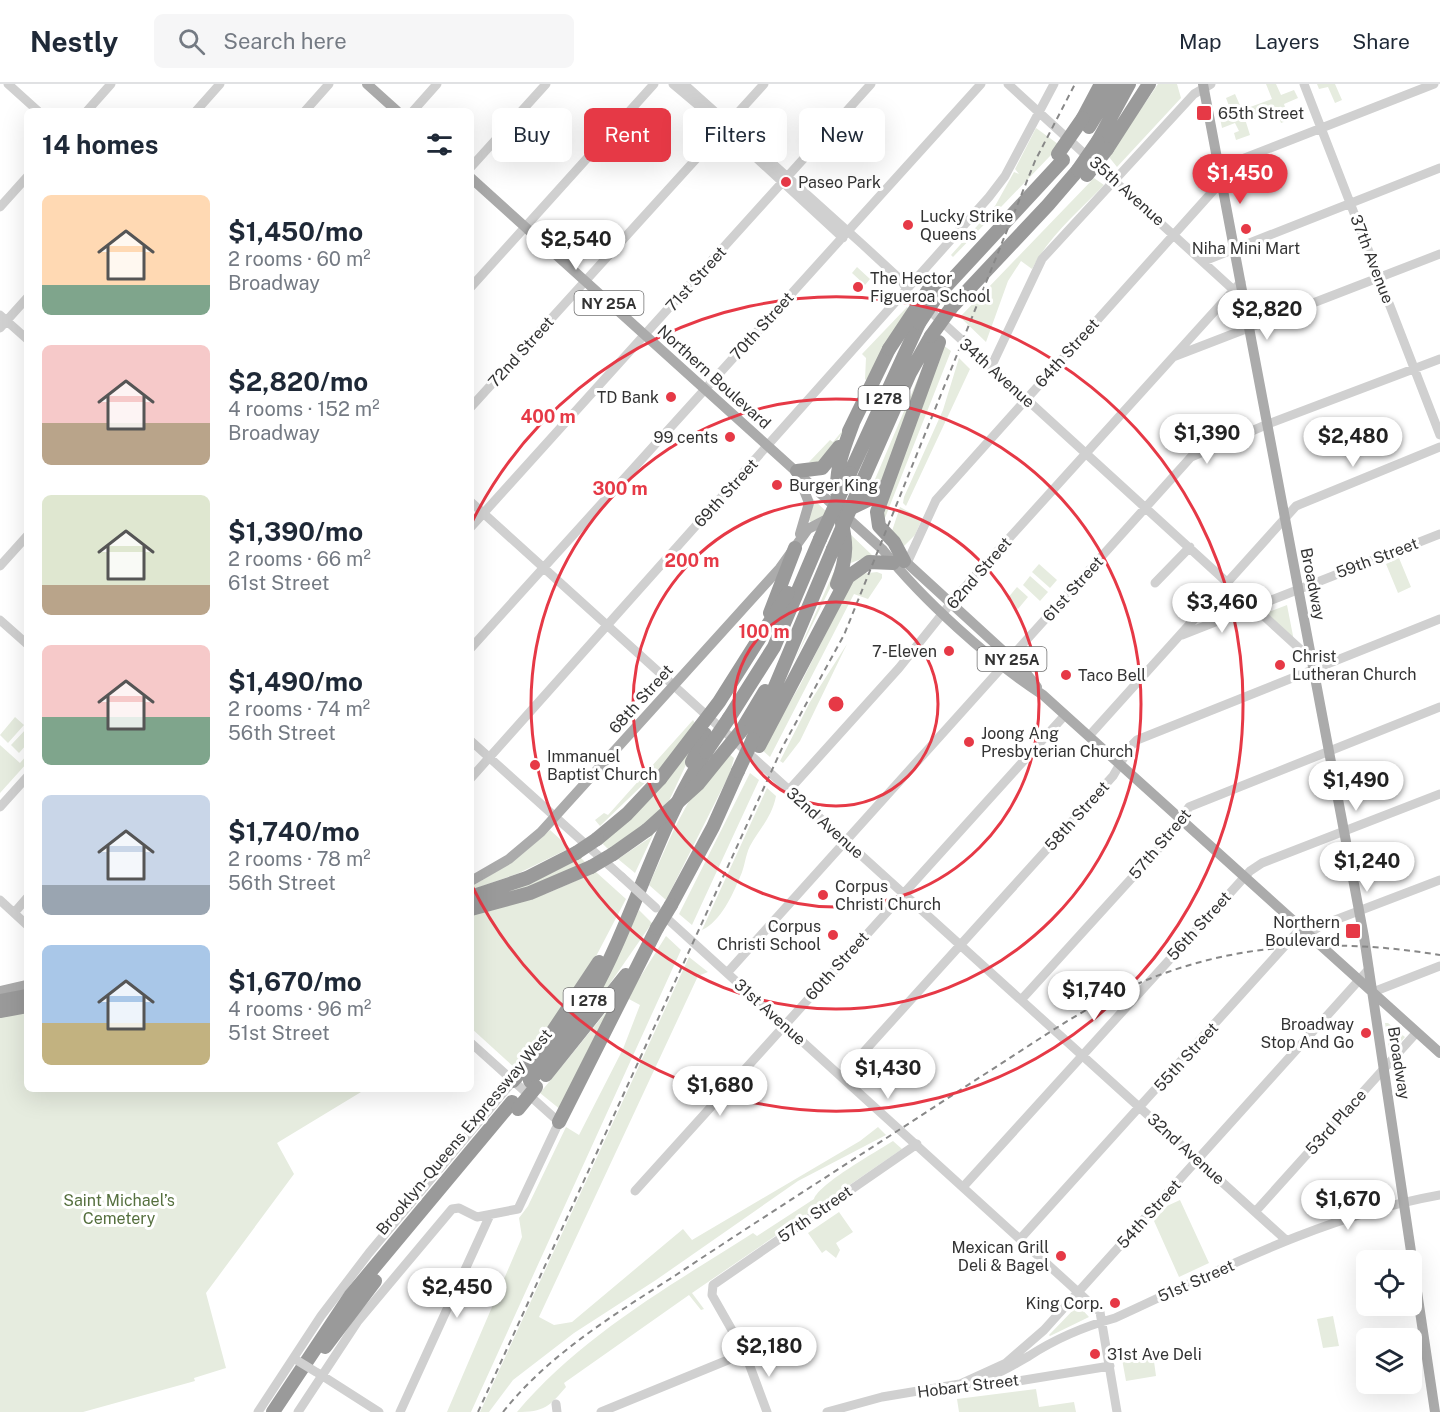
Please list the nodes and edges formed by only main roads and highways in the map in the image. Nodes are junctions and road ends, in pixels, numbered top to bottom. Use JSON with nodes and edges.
{"nodes":[{"id":1,"x":367,"y":84,"type":"edge"},
{"id":2,"x":1101,"y":84,"type":"edge"},
{"id":3,"x":1115,"y":84,"type":"edge"},
{"id":4,"x":1128,"y":84,"type":"edge"},
{"id":5,"x":1149,"y":85,"type":"edge"},
{"id":6,"x":1206,"y":85,"type":"edge"},
{"id":7,"x":394,"y":108,"type":"edge"},
{"id":8,"x":1086,"y":123,"type":"junction"},
{"id":9,"x":1103,"y":145,"type":"junction"},
{"id":10,"x":474,"y":181,"type":"edge"},
{"id":11,"x":933,"y":292,"type":"junction"},
{"id":12,"x":935,"y":339,"type":"junction"},
{"id":13,"x":853,"y":423,"type":"junction"},
{"id":14,"x":797,"y":471,"type":"junction"},
{"id":15,"x":886,"y":483,"type":"junction"},
{"id":16,"x":842,"y":512,"type":"junction"},
{"id":17,"x":820,"y":539,"type":"junction"},
{"id":18,"x":795,"y":548,"type":"junction"},
{"id":19,"x":901,"y":562,"type":"junction"},
{"id":20,"x":822,"y":625,"type":"junction"},
{"id":21,"x":733,"y":682,"type":"junction"},
{"id":22,"x":723,"y":714,"type":"junction"},
{"id":23,"x":751,"y":739,"type":"junction"},
{"id":24,"x":669,"y":826,"type":"junction"},
{"id":25,"x":474,"y":879,"type":"edge"},
{"id":26,"x":474,"y":896,"type":"edge"},
{"id":27,"x":474,"y":908,"type":"edge"},
{"id":28,"x":632,"y":910,"type":"junction"},
{"id":29,"x":657,"y":928,"type":"junction"},
{"id":30,"x":24,"y":986,"type":"edge"},
{"id":31,"x":0,"y":991,"type":"edge"},
{"id":32,"x":1373,"y":992,"type":"junction"},
{"id":33,"x":24,"y":997,"type":"edge"},
{"id":34,"x":0,"y":1001,"type":"edge"},
{"id":35,"x":24,"y":1007,"type":"edge"},
{"id":36,"x":0,"y":1011,"type":"edge"},
{"id":37,"x":1440,"y":1053,"type":"edge"},
{"id":38,"x":513,"y":1081,"type":"road end"},
{"id":39,"x":533,"y":1084,"type":"junction"},
{"id":40,"x":515,"y":1106,"type":"junction"},
{"id":41,"x":559,"y":1122,"type":"road end"},
{"id":42,"x":273,"y":1412,"type":"edge"},
{"id":43,"x":284,"y":1412,"type":"edge"},
{"id":44,"x":1435,"y":1412,"type":"edge"}],
"edges":[{"from":1,"to":7,"type":"main road"},
{"from":2,"to":8,"type":"highway"},
{"from":3,"to":8,"type":"highway"},
{"from":4,"to":9,"type":"highway"},
{"from":5,"to":9,"type":"highway"},
{"from":6,"to":32,"type":"main road","name":"Broadway"},
{"from":8,"to":11,"type":"highway"},
{"from":9,"to":12,"type":"highway","bridge":true},
{"from":10,"to":14,"type":"main road","name":"Northern Boulevard","number":"NY 25A"},
{"from":11,"to":13,"type":"highway","bridge":true},
{"from":11,"to":17,"type":"highway","number":"I 278","bridge":true},
{"from":12,"to":15,"type":"highway"},
{"from":12,"to":23,"type":"highway","name":"Brooklyn-Queens Expressway West","number":"I 278","bridge":true},
{"from":13,"to":14,"type":"highway"},
{"from":13,"to":16,"type":"highway"},
{"from":14,"to":16,"type":"main road","name":"Northern Boulevard"},
{"from":14,"to":18,"type":"main road"},
{"from":15,"to":16,"type":"highway"},
{"from":15,"to":19,"type":"highway"},
{"from":16,"to":18,"type":"main road","name":"68th Street"},
{"from":16,"to":19,"type":"main road","name":"Northern Boulevard","number":"NY 25A"},
{"from":16,"to":20,"type":"highway"},
{"from":17,"to":21,"type":"highway","bridge":true},
{"from":17,"to":22,"type":"highway","name":"Brooklyn-Queens Expressway West","number":"I 278"},
{"from":18,"to":21,"type":"highway"},
{"from":18,"to":25,"type":"main road","name":"68th Street"},
{"from":19,"to":20,"type":"highway"},
{"from":19,"to":32,"type":"main road","name":"Northern Boulevard","number":"NY 25A"},
{"from":20,"to":23,"type":"highway"},
{"from":21,"to":22,"type":"highway"},
{"from":21,"to":26,"type":"highway","bridge":true},
{"from":22,"to":24,"type":"highway","name":"Brooklyn-Queens Expressway West","number":"I 278","bridge":true},
{"from":22,"to":24,"type":"highway"},
{"from":23,"to":27,"type":"highway","bridge":true},
{"from":23,"to":29,"type":"highway","name":"Brooklyn-Queens Expressway West","number":"I 278","bridge":true},
{"from":24,"to":28,"type":"highway","name":"Brooklyn-Queens Expressway West","number":"I 278"},
{"from":28,"to":38,"type":"highway"},
{"from":28,"to":39,"type":"highway","name":"Brooklyn-Queens Expressway West","number":"I 278"},
{"from":29,"to":39,"type":"highway","name":"Brooklyn-Queens Expressway West","number":"I 278"},
{"from":29,"to":41,"type":"highway"},
{"from":30,"to":31,"type":"main road"},
{"from":32,"to":37,"type":"main road","name":"Northern Boulevard","number":"NY 25A"},
{"from":32,"to":44,"type":"main road","name":"Broadway"},
{"from":33,"to":34,"type":"highway"},
{"from":35,"to":36,"type":"highway"},
{"from":39,"to":40,"type":"highway","name":"Brooklyn-Queens Expressway West","number":"I 278","bridge":true},
{"from":40,"to":42,"type":"highway","name":"Brooklyn-Queens Expressway West","number":"I 278"},
{"from":40,"to":43,"type":"highway","name":"Brooklyn-Queens Expressway West","number":"I 278"}]}
